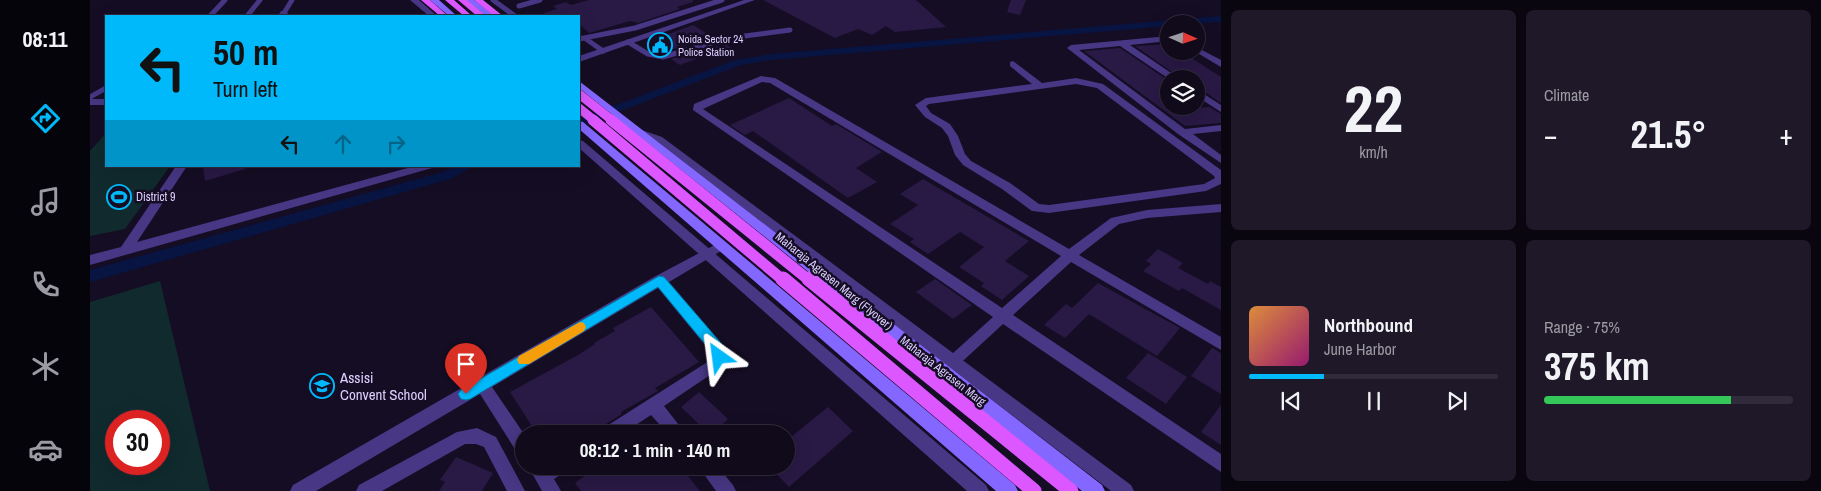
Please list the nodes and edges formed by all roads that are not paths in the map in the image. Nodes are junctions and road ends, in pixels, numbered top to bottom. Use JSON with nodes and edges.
{"nodes":[{"id":1,"x":225,"y":0,"type":"edge"},
{"id":2,"x":260,"y":0,"type":"edge"},
{"id":3,"x":292,"y":0,"type":"edge"},
{"id":4,"x":414,"y":0,"type":"edge"},
{"id":5,"x":425,"y":0,"type":"edge"},
{"id":6,"x":434,"y":0,"type":"edge"},
{"id":7,"x":449,"y":0,"type":"edge"},
{"id":8,"x":462,"y":0,"type":"edge"},
{"id":9,"x":469,"y":0,"type":"edge"},
{"id":10,"x":478,"y":0,"type":"edge"},
{"id":11,"x":493,"y":0,"type":"edge"},
{"id":12,"x":540,"y":0,"type":"edge"},
{"id":13,"x":722,"y":0,"type":"edge"},
{"id":14,"x":747,"y":0,"type":"edge"},
{"id":15,"x":519,"y":6,"type":"dead end"},
{"id":16,"x":211,"y":15,"type":"edge"},
{"id":17,"x":248,"y":15,"type":"edge"},
{"id":18,"x":283,"y":15,"type":"edge"},
{"id":19,"x":432,"y":15,"type":"edge"},
{"id":20,"x":443,"y":15,"type":"edge"},
{"id":21,"x":452,"y":15,"type":"edge"},
{"id":22,"x":468,"y":15,"type":"edge"},
{"id":23,"x":481,"y":15,"type":"edge"},
{"id":24,"x":490,"y":15,"type":"edge"},
{"id":25,"x":498,"y":15,"type":"edge"},
{"id":26,"x":514,"y":15,"type":"edge"},
{"id":27,"x":790,"y":30,"type":"dead end"},
{"id":28,"x":580,"y":39,"type":"edge"},
{"id":29,"x":586,"y":39,"type":"junction"},
{"id":30,"x":1160,"y":39,"type":"edge"},
{"id":31,"x":628,"y":42,"type":"junction"},
{"id":32,"x":1120,"y":42,"type":"junction"},
{"id":33,"x":603,"y":51,"type":"junction"},
{"id":34,"x":1205,"y":54,"type":"edge"},
{"id":35,"x":580,"y":59,"type":"edge"},
{"id":36,"x":1013,"y":64,"type":"dead end"},
{"id":37,"x":1221,"y":64,"type":"edge"},
{"id":38,"x":1162,"y":70,"type":"edge"},
{"id":39,"x":580,"y":85,"type":"edge"},
{"id":40,"x":1040,"y":86,"type":"junction"},
{"id":41,"x":105,"y":88,"type":"edge"},
{"id":42,"x":90,"y":89,"type":"edge"},
{"id":43,"x":99,"y":90,"type":"junction"},
{"id":44,"x":580,"y":95,"type":"edge"},
{"id":45,"x":90,"y":96,"type":"edge"},
{"id":46,"x":1205,"y":98,"type":"edge"},
{"id":47,"x":90,"y":102,"type":"edge"},
{"id":48,"x":105,"y":102,"type":"edge"},
{"id":49,"x":580,"y":109,"type":"edge"},
{"id":50,"x":1221,"y":109,"type":"edge"},
{"id":51,"x":580,"y":125,"type":"edge"},
{"id":52,"x":1221,"y":128,"type":"edge"},
{"id":53,"x":639,"y":132,"type":"junction"},
{"id":54,"x":1182,"y":132,"type":"junction"},
{"id":55,"x":580,"y":144,"type":"edge"},
{"id":56,"x":1221,"y":160,"type":"edge"},
{"id":57,"x":181,"y":167,"type":"edge"},
{"id":58,"x":424,"y":167,"type":"edge"},
{"id":59,"x":1126,"y":198,"type":"junction"},
{"id":60,"x":1221,"y":208,"type":"edge"},
{"id":61,"x":1145,"y":214,"type":"junction"},
{"id":62,"x":722,"y":246,"type":"junction"},
{"id":63,"x":125,"y":251,"type":"junction"},
{"id":64,"x":706,"y":253,"type":"junction"},
{"id":65,"x":1070,"y":255,"type":"junction"},
{"id":66,"x":90,"y":260,"type":"edge"},
{"id":67,"x":659,"y":280,"type":"junction"},
{"id":68,"x":835,"y":286,"type":"junction"},
{"id":69,"x":798,"y":311,"type":"junction"},
{"id":70,"x":1003,"y":314,"type":"junction"},
{"id":71,"x":1221,"y":344,"type":"edge"},
{"id":72,"x":948,"y":366,"type":"junction"},
{"id":73,"x":482,"y":384,"type":"junction"},
{"id":74,"x":652,"y":404,"type":"junction"},
{"id":75,"x":621,"y":425,"type":"edge"},
{"id":76,"x":670,"y":425,"type":"edge"},
{"id":77,"x":515,"y":434,"type":"edge"},
{"id":78,"x":1221,"y":464,"type":"edge"},
{"id":79,"x":714,"y":475,"type":"edge"},
{"id":80,"x":300,"y":491,"type":"edge"},
{"id":81,"x":366,"y":491,"type":"edge"},
{"id":82,"x":516,"y":491,"type":"edge"},
{"id":83,"x":727,"y":491,"type":"edge"},
{"id":84,"x":980,"y":491,"type":"edge"},
{"id":85,"x":1009,"y":491,"type":"edge"},
{"id":86,"x":1034,"y":491,"type":"edge"},
{"id":87,"x":1071,"y":491,"type":"edge"},
{"id":88,"x":1096,"y":491,"type":"edge"},
{"id":89,"x":1125,"y":491,"type":"edge"}],
"edges":[{"from":1,"to":16,"type":"lane"},
{"from":2,"to":17,"type":"lane"},
{"from":3,"to":18,"type":"lane"},
{"from":4,"to":19,"type":"street"},
{"from":5,"to":20,"type":"main road"},
{"from":6,"to":21,"type":"main road"},
{"from":7,"to":22,"type":"main road"},
{"from":8,"to":23,"type":"main road"},
{"from":9,"to":24,"type":"main road"},
{"from":10,"to":25,"type":"main road"},
{"from":11,"to":26,"type":"lane"},
{"from":12,"to":15,"type":"lane"},
{"from":13,"to":29,"type":"lane"},
{"from":14,"to":31,"type":"street"},
{"from":27,"to":31,"type":"lane"},
{"from":28,"to":29,"type":"lane"},
{"from":29,"to":33,"type":"lane"},
{"from":30,"to":32,"type":"street"},
{"from":31,"to":33,"type":"street"},
{"from":32,"to":38,"type":"street"},
{"from":32,"to":54,"type":"street"},
{"from":33,"to":35,"type":"street"},
{"from":34,"to":37,"type":"street"},
{"from":36,"to":40,"type":"street"},
{"from":39,"to":53,"type":"main road","name":"Maharaja Agrasen Marg"},
{"from":40,"to":59,"type":"street"},
{"from":40,"to":59,"type":"street"},
{"from":41,"to":43,"type":"lane"},
{"from":42,"to":43,"type":"lane"},
{"from":43,"to":45,"type":"lane"},
{"from":44,"to":87,"type":"main road","name":"Maharaja Agrasen Marg (Flyover)","bridge":true},
{"from":46,"to":50,"type":"street"},
{"from":47,"to":48,"type":"street"},
{"from":49,"to":86,"type":"main road","bridge":true},
{"from":51,"to":62,"type":"main road"},
{"from":52,"to":54,"type":"street"},
{"from":53,"to":68,"type":"main road","name":"Maharaja Agrasen Marg"},
{"from":53,"to":72,"type":"street"},
{"from":54,"to":56,"type":"street"},
{"from":55,"to":64,"type":"street"},
{"from":57,"to":63,"type":"street"},
{"from":58,"to":63,"type":"street"},
{"from":59,"to":61,"type":"street"},
{"from":60,"to":61,"type":"street"},
{"from":61,"to":65,"type":"street"},
{"from":62,"to":64,"type":"street"},
{"from":62,"to":69,"type":"main road"},
{"from":63,"to":66,"type":"street"},
{"from":64,"to":67,"type":"street"},
{"from":64,"to":84,"type":"street"},
{"from":65,"to":70,"type":"street"},
{"from":65,"to":70,"type":"street"},
{"from":65,"to":71,"type":"street"},
{"from":67,"to":73,"type":"street"},
{"from":67,"to":74,"type":"street"},
{"from":68,"to":69,"type":"main road"},
{"from":68,"to":72,"type":"main road","name":"Maharaja Agrasen Marg"},
{"from":69,"to":85,"type":"main road"},
{"from":70,"to":72,"type":"street"},
{"from":70,"to":78,"type":"street"},
{"from":72,"to":88,"type":"main road","name":"Maharaja Agrasen Marg"},
{"from":72,"to":89,"type":"street"},
{"from":73,"to":77,"type":"street"},
{"from":73,"to":80,"type":"street"},
{"from":74,"to":75,"type":"street"},
{"from":74,"to":76,"type":"street"},
{"from":79,"to":83,"type":"street"},
{"from":81,"to":82,"type":"street"}]}
